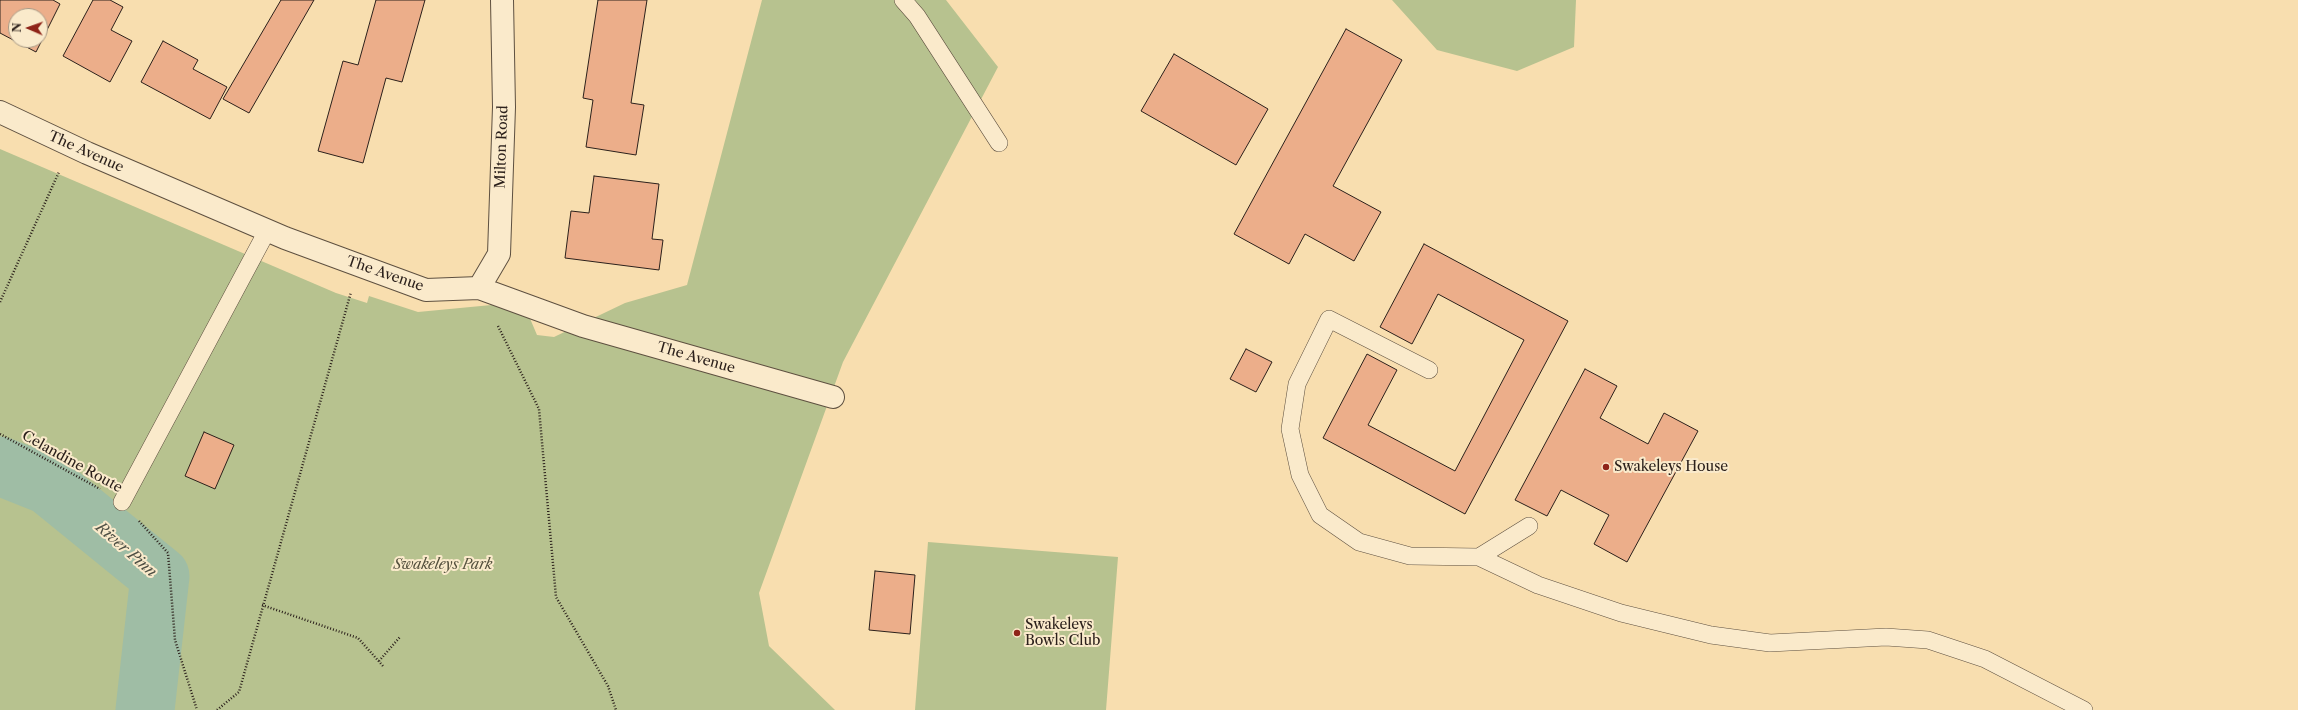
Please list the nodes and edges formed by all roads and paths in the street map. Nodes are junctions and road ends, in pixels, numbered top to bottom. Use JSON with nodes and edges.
{"nodes":[{"id":1,"x":502,"y":0,"type":"edge"},
{"id":2,"x":903,"y":0,"type":"edge"},
{"id":3,"x":0,"y":112,"type":"edge"},
{"id":4,"x":999,"y":143,"type":"dead end"},
{"id":5,"x":71,"y":145,"type":"junction"},
{"id":6,"x":267,"y":231,"type":"junction"},
{"id":7,"x":358,"y":265,"type":"junction"},
{"id":8,"x":479,"y":288,"type":"junction"},
{"id":9,"x":0,"y":302,"type":"edge"},
{"id":10,"x":1429,"y":370,"type":"dead end"},
{"id":11,"x":833,"y":397,"type":"dead end"},
{"id":12,"x":0,"y":434,"type":"edge"},
{"id":13,"x":122,"y":502,"type":"junction"},
{"id":14,"x":1529,"y":526,"type":"dead end"},
{"id":15,"x":1480,"y":557,"type":"junction"},
{"id":16,"x":262,"y":605,"type":"junction"},
{"id":17,"x":400,"y":637,"type":"dead end"},
{"id":18,"x":379,"y":661,"type":"junction"},
{"id":19,"x":383,"y":666,"type":"dead end"},
{"id":20,"x":197,"y":710,"type":"edge"},
{"id":21,"x":217,"y":710,"type":"edge"},
{"id":22,"x":616,"y":710,"type":"edge"},
{"id":23,"x":2084,"y":710,"type":"edge"}],
"edges":[{"from":1,"to":8,"type":"street","name":"Milton Road"},
{"from":2,"to":4,"type":"lane"},
{"from":3,"to":5,"type":"street","name":"The Avenue"},
{"from":5,"to":6,"type":"street","name":"The Avenue"},
{"from":5,"to":9,"type":"path"},
{"from":6,"to":7,"type":"street","name":"The Avenue"},
{"from":6,"to":13,"type":"lane"},
{"from":7,"to":8,"type":"street","name":"The Avenue"},
{"from":7,"to":16,"type":"path"},
{"from":8,"to":11,"type":"street","name":"The Avenue"},
{"from":8,"to":22,"type":"path"},
{"from":10,"to":15,"type":"lane"},
{"from":12,"to":13,"type":"path","name":"Celandine Route"},
{"from":13,"to":20,"type":"path","name":"Celandine Route"},
{"from":14,"to":15,"type":"lane"},
{"from":15,"to":23,"type":"lane"},
{"from":16,"to":18,"type":"path"},
{"from":16,"to":21,"type":"path"},
{"from":17,"to":18,"type":"path"},
{"from":18,"to":19,"type":"path"}]}
